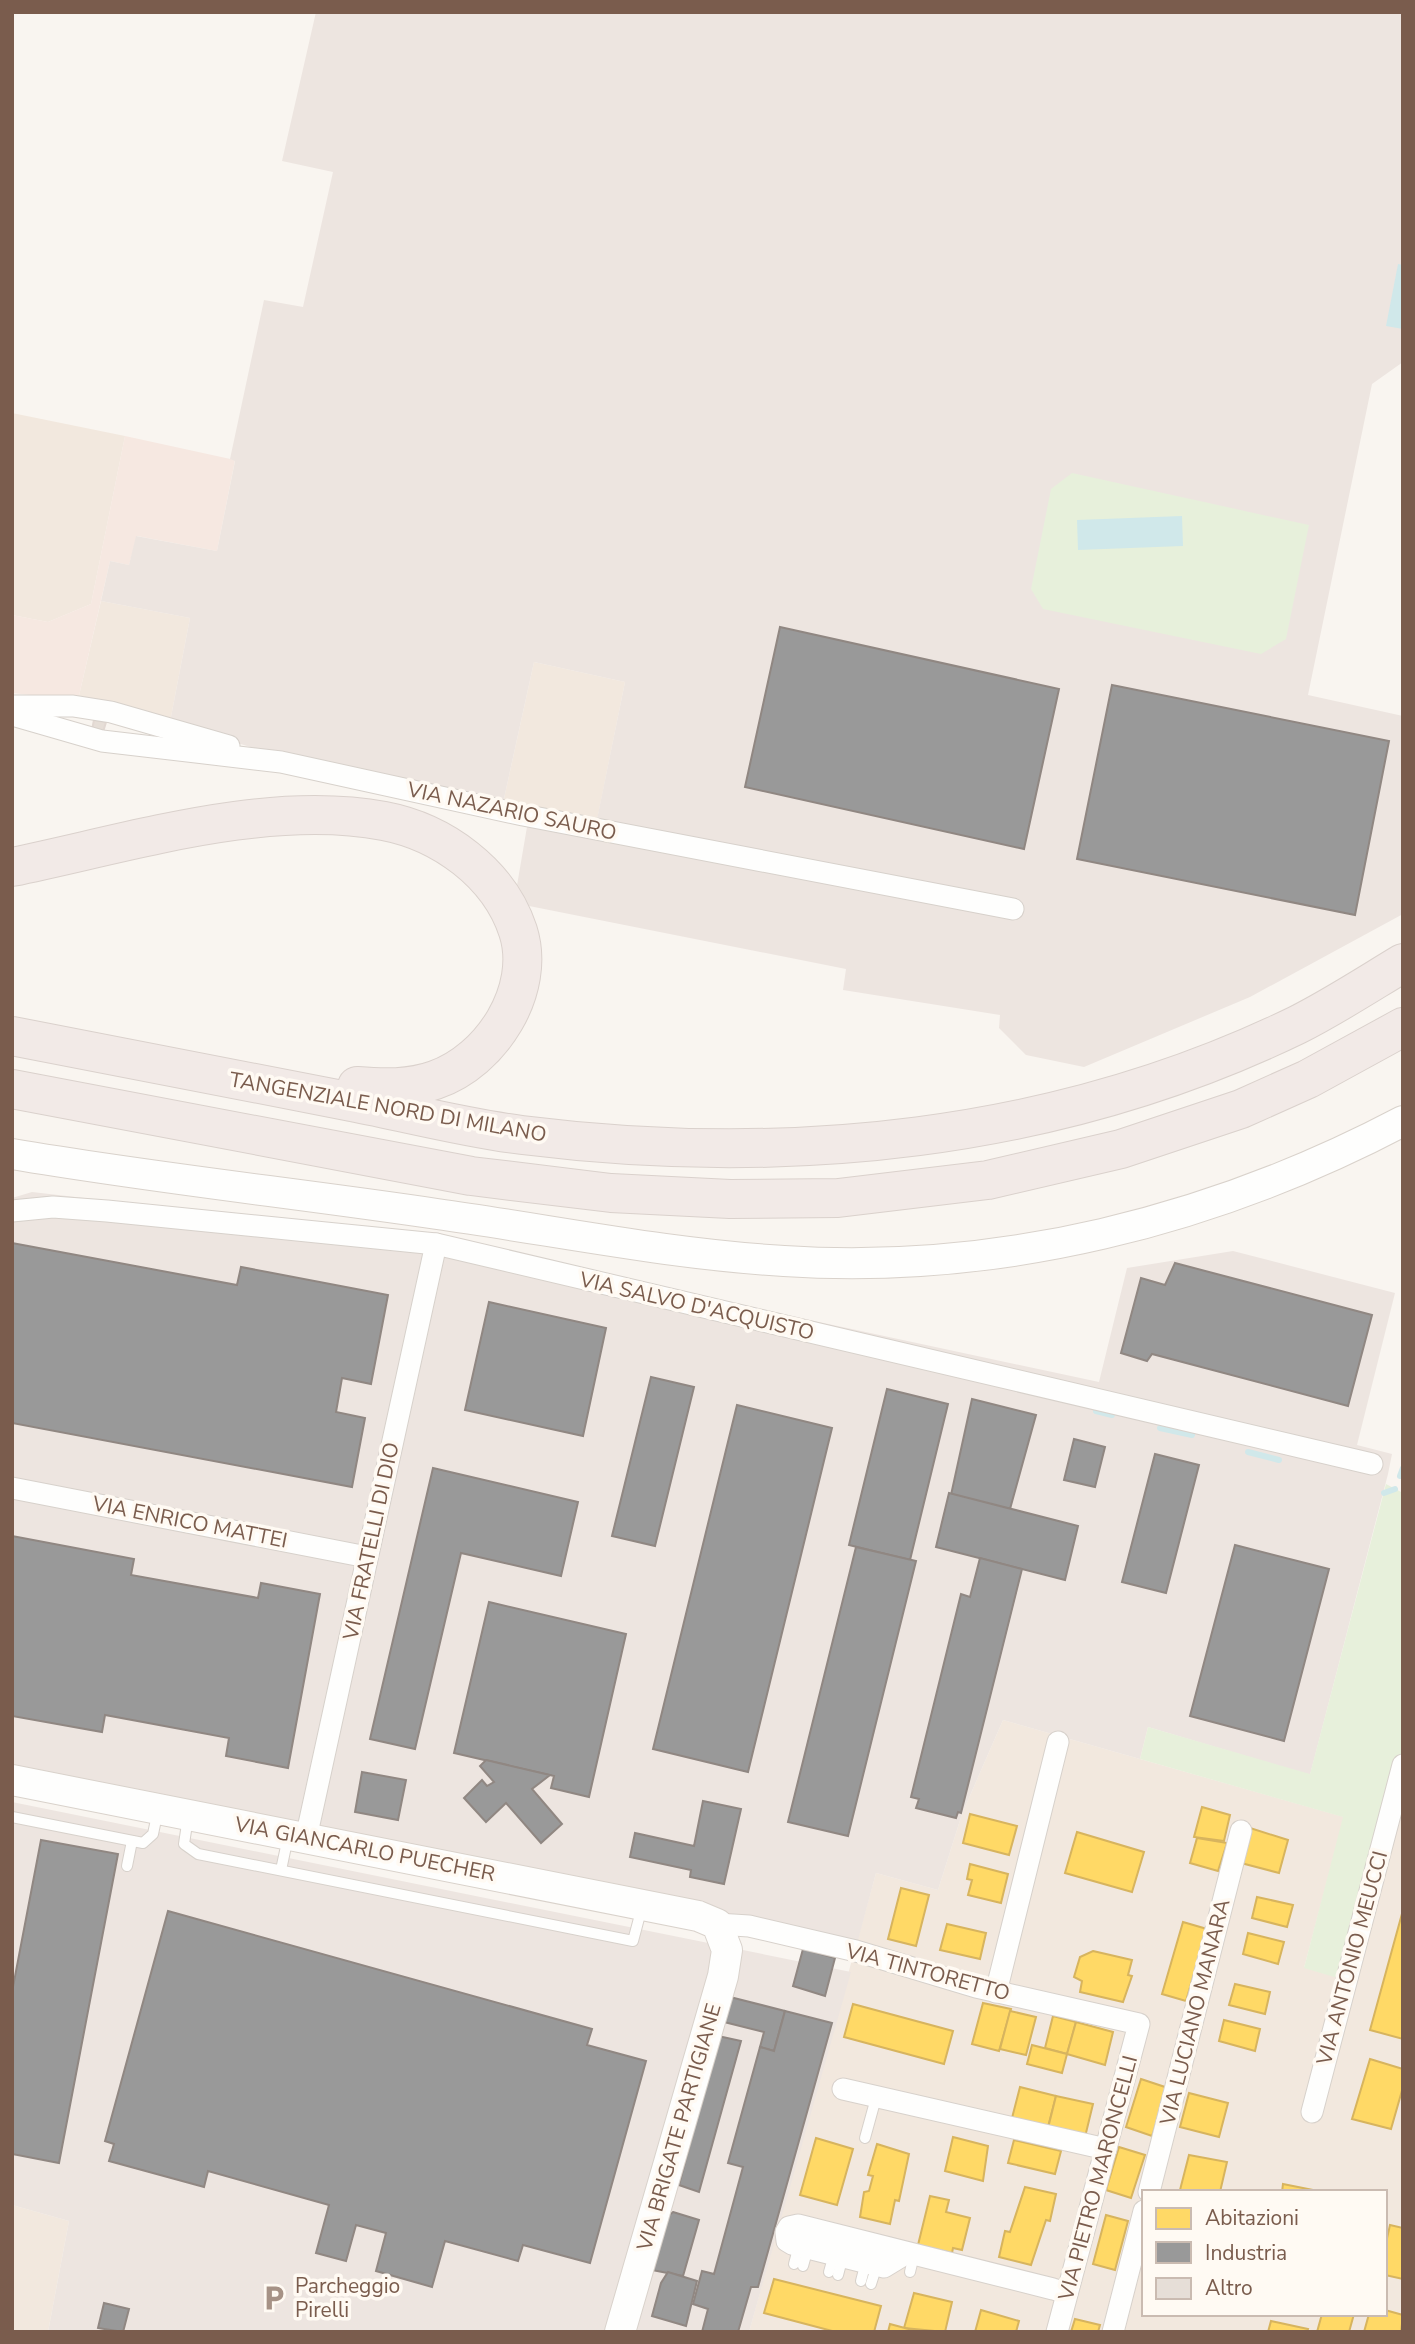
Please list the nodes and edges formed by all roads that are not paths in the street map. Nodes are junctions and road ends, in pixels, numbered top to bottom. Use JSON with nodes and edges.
{"nodes":[{"id":1,"x":12,"y":706,"type":"edge"},
{"id":2,"x":12,"y":715,"type":"edge"},
{"id":3,"x":281,"y":762,"type":"junction"},
{"id":4,"x":12,"y":867,"type":"edge"},
{"id":5,"x":1013,"y":909,"type":"dead end"},
{"id":6,"x":1403,"y":963,"type":"edge"},
{"id":7,"x":1403,"y":1027,"type":"edge"},
{"id":8,"x":12,"y":1036,"type":"edge"},
{"id":9,"x":95,"y":1052,"type":"junction"},
{"id":10,"x":12,"y":1089,"type":"edge"},
{"id":11,"x":1403,"y":1121,"type":"edge"},
{"id":12,"x":12,"y":1154,"type":"edge"},
{"id":13,"x":12,"y":1211,"type":"edge"},
{"id":14,"x":436,"y":1244,"type":"junction"},
{"id":15,"x":1372,"y":1464,"type":"dead end"},
{"id":16,"x":12,"y":1488,"type":"edge"},
{"id":17,"x":367,"y":1557,"type":"junction"},
{"id":18,"x":1058,"y":1742,"type":"dead end"},
{"id":19,"x":1403,"y":1765,"type":"edge"},
{"id":20,"x":12,"y":1780,"type":"edge"},
{"id":21,"x":159,"y":1809,"type":"junction"},
{"id":22,"x":189,"y":1814,"type":"junction"},
{"id":23,"x":12,"y":1817,"type":"edge"},
{"id":24,"x":1241,"y":1831,"type":"dead end"},
{"id":25,"x":297,"y":1836,"type":"junction"},
{"id":26,"x":132,"y":1841,"type":"junction"},
{"id":27,"x":127,"y":1866,"type":"dead end"},
{"id":28,"x":281,"y":1870,"type":"junction"},
{"id":29,"x":643,"y":1904,"type":"junction"},
{"id":30,"x":716,"y":1924,"type":"junction"},
{"id":31,"x":996,"y":1992,"type":"junction"},
{"id":32,"x":1139,"y":2024,"type":"joint"},
{"id":33,"x":843,"y":2089,"type":"dead end"},
{"id":34,"x":876,"y":2098,"type":"junction"},
{"id":35,"x":1312,"y":2112,"type":"dead end"},
{"id":36,"x":865,"y":2138,"type":"dead end"},
{"id":37,"x":1106,"y":2149,"type":"junction"},
{"id":38,"x":1150,"y":2190,"type":"edge"},
{"id":39,"x":1142,"y":2219,"type":"edge"},
{"id":40,"x":910,"y":2260,"type":"junction"},
{"id":41,"x":1068,"y":2293,"type":"junction"},
{"id":42,"x":620,"y":2332,"type":"edge"},
{"id":43,"x":1057,"y":2332,"type":"edge"},
{"id":44,"x":1113,"y":2332,"type":"edge"}],
"edges":[{"from":1,"to":3,"type":"street"},
{"from":2,"to":3,"type":"street","name":"VIA NAZARIO SAURO"},
{"from":3,"to":5,"type":"street","name":"VIA NAZARIO SAURO"},
{"from":4,"to":9,"type":"highway"},
{"from":6,"to":9,"type":"highway","name":"TANGENZIALE NORD DI MILANO"},
{"from":7,"to":10,"type":"highway"},
{"from":8,"to":9,"type":"highway","name":"TANGENZIALE NORD DI MILANO"},
{"from":11,"to":12,"type":"main road"},
{"from":13,"to":14,"type":"street","name":"VIA SALVO D'ACQUISTO"},
{"from":14,"to":15,"type":"street","name":"VIA SALVO D'ACQUISTO"},
{"from":14,"to":17,"type":"street","name":"VIA FRATELLI DI DIO"},
{"from":16,"to":17,"type":"street","name":"VIA ENRICO MATTEI"},
{"from":17,"to":25,"type":"street","name":"VIA FRATELLI DI DIO"},
{"from":18,"to":31,"type":"street"},
{"from":19,"to":35,"type":"street","name":"VIA ANTONIO MEUCCI"},
{"from":20,"to":21,"type":"main road","name":"VIA GIANCARLO PUECHER"},
{"from":21,"to":22,"type":"main road","name":"VIA GIANCARLO PUECHER"},
{"from":21,"to":26,"type":"lane"},
{"from":22,"to":25,"type":"main road","name":"VIA GIANCARLO PUECHER"},
{"from":22,"to":28,"type":"lane"},
{"from":23,"to":26,"type":"lane"},
{"from":24,"to":38,"type":"street","name":"VIA LUCIANO MANARA"},
{"from":25,"to":28,"type":"lane"},
{"from":25,"to":29,"type":"main road","name":"VIA GIANCARLO PUECHER"},
{"from":26,"to":27,"type":"lane"},
{"from":28,"to":29,"type":"lane"},
{"from":29,"to":30,"type":"main road","name":"VIA GIANCARLO PUECHER"},
{"from":30,"to":31,"type":"street","name":"VIA TINTORETTO"},
{"from":30,"to":42,"type":"main road","name":"VIA BRIGATE PARTIGIANE"},
{"from":31,"to":32,"type":"street","name":"VIA TINTORETTO"},
{"from":32,"to":37,"type":"street","name":"VIA PIETRO MARONCELLI"},
{"from":33,"to":34,"type":"street"},
{"from":34,"to":36,"type":"lane"},
{"from":34,"to":37,"type":"street"},
{"from":37,"to":41,"type":"street","name":"VIA PIETRO MARONCELLI"},
{"from":39,"to":44,"type":"street"},
{"from":40,"to":40,"type":"street"},
{"from":40,"to":41,"type":"street"},
{"from":41,"to":43,"type":"street","name":"VIA PIETRO MARONCELLI"}]}
